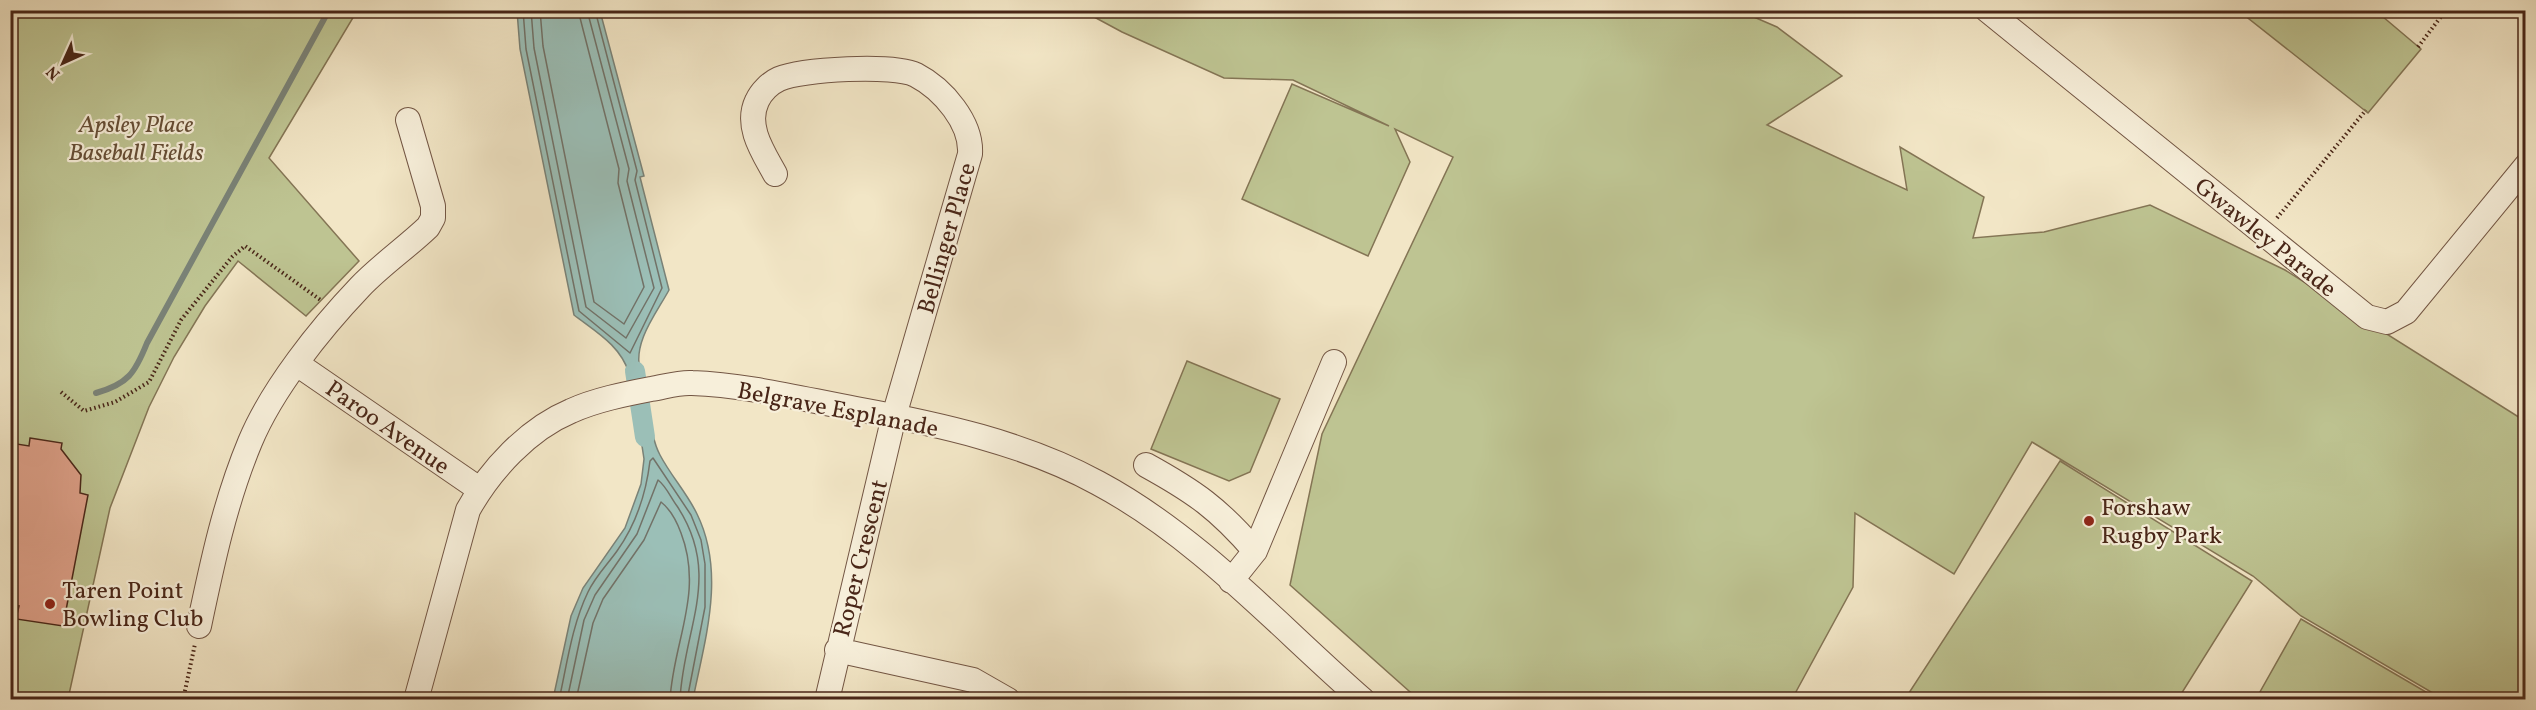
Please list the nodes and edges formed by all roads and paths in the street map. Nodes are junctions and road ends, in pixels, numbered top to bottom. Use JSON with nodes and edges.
{"nodes":[{"id":1,"x":1987,"y":10,"type":"edge"},
{"id":2,"x":2446,"y":10,"type":"edge"},
{"id":3,"x":2418,"y":47,"type":"dead end"},
{"id":4,"x":2366,"y":110,"type":"dead end"},
{"id":5,"x":408,"y":120,"type":"dead end"},
{"id":6,"x":2526,"y":166,"type":"edge"},
{"id":7,"x":775,"y":174,"type":"dead end"},
{"id":8,"x":2262,"y":233,"type":"junction"},
{"id":9,"x":337,"y":312,"type":"junction"},
{"id":10,"x":1334,"y":362,"type":"dead end"},
{"id":11,"x":297,"y":364,"type":"junction"},
{"id":12,"x":61,"y":392,"type":"dead end"},
{"id":13,"x":894,"y":416,"type":"junction"},
{"id":14,"x":1146,"y":465,"type":"dead end"},
{"id":15,"x":479,"y":489,"type":"junction"},
{"id":16,"x":1255,"y":551,"type":"junction"},
{"id":17,"x":1231,"y":581,"type":"junction"},
{"id":18,"x":199,"y":626,"type":"joint"},
{"id":19,"x":837,"y":650,"type":"junction"},
{"id":20,"x":183,"y":699,"type":"edge"},
{"id":21,"x":416,"y":699,"type":"edge"},
{"id":22,"x":827,"y":699,"type":"edge"},
{"id":23,"x":1008,"y":699,"type":"edge"},
{"id":24,"x":1363,"y":699,"type":"edge"}],
"edges":[{"from":1,"to":8,"type":"street","name":"Gwawley Parade"},
{"from":2,"to":3,"type":"path"},
{"from":4,"to":8,"type":"path"},
{"from":5,"to":9,"type":"street"},
{"from":6,"to":8,"type":"street","name":"Gwawley Parade"},
{"from":7,"to":13,"type":"street","name":"Bellinger Place"},
{"from":9,"to":11,"type":"street"},
{"from":9,"to":12,"type":"path"},
{"from":10,"to":16,"type":"street"},
{"from":11,"to":15,"type":"street","name":"Paroo Avenue"},
{"from":11,"to":18,"type":"street"},
{"from":13,"to":15,"type":"street","name":"Belgrave Esplanade"},
{"from":13,"to":17,"type":"street","name":"Belgrave Esplanade"},
{"from":13,"to":19,"type":"street","name":"Roper Crescent"},
{"from":14,"to":16,"type":"street"},
{"from":15,"to":21,"type":"street","name":"Belgrave Esplanade"},
{"from":16,"to":17,"type":"street"},
{"from":17,"to":24,"type":"street","name":"Belgrave Esplanade"},
{"from":18,"to":20,"type":"path"},
{"from":19,"to":22,"type":"street","name":"Roper Crescent"},
{"from":19,"to":23,"type":"street"}]}
